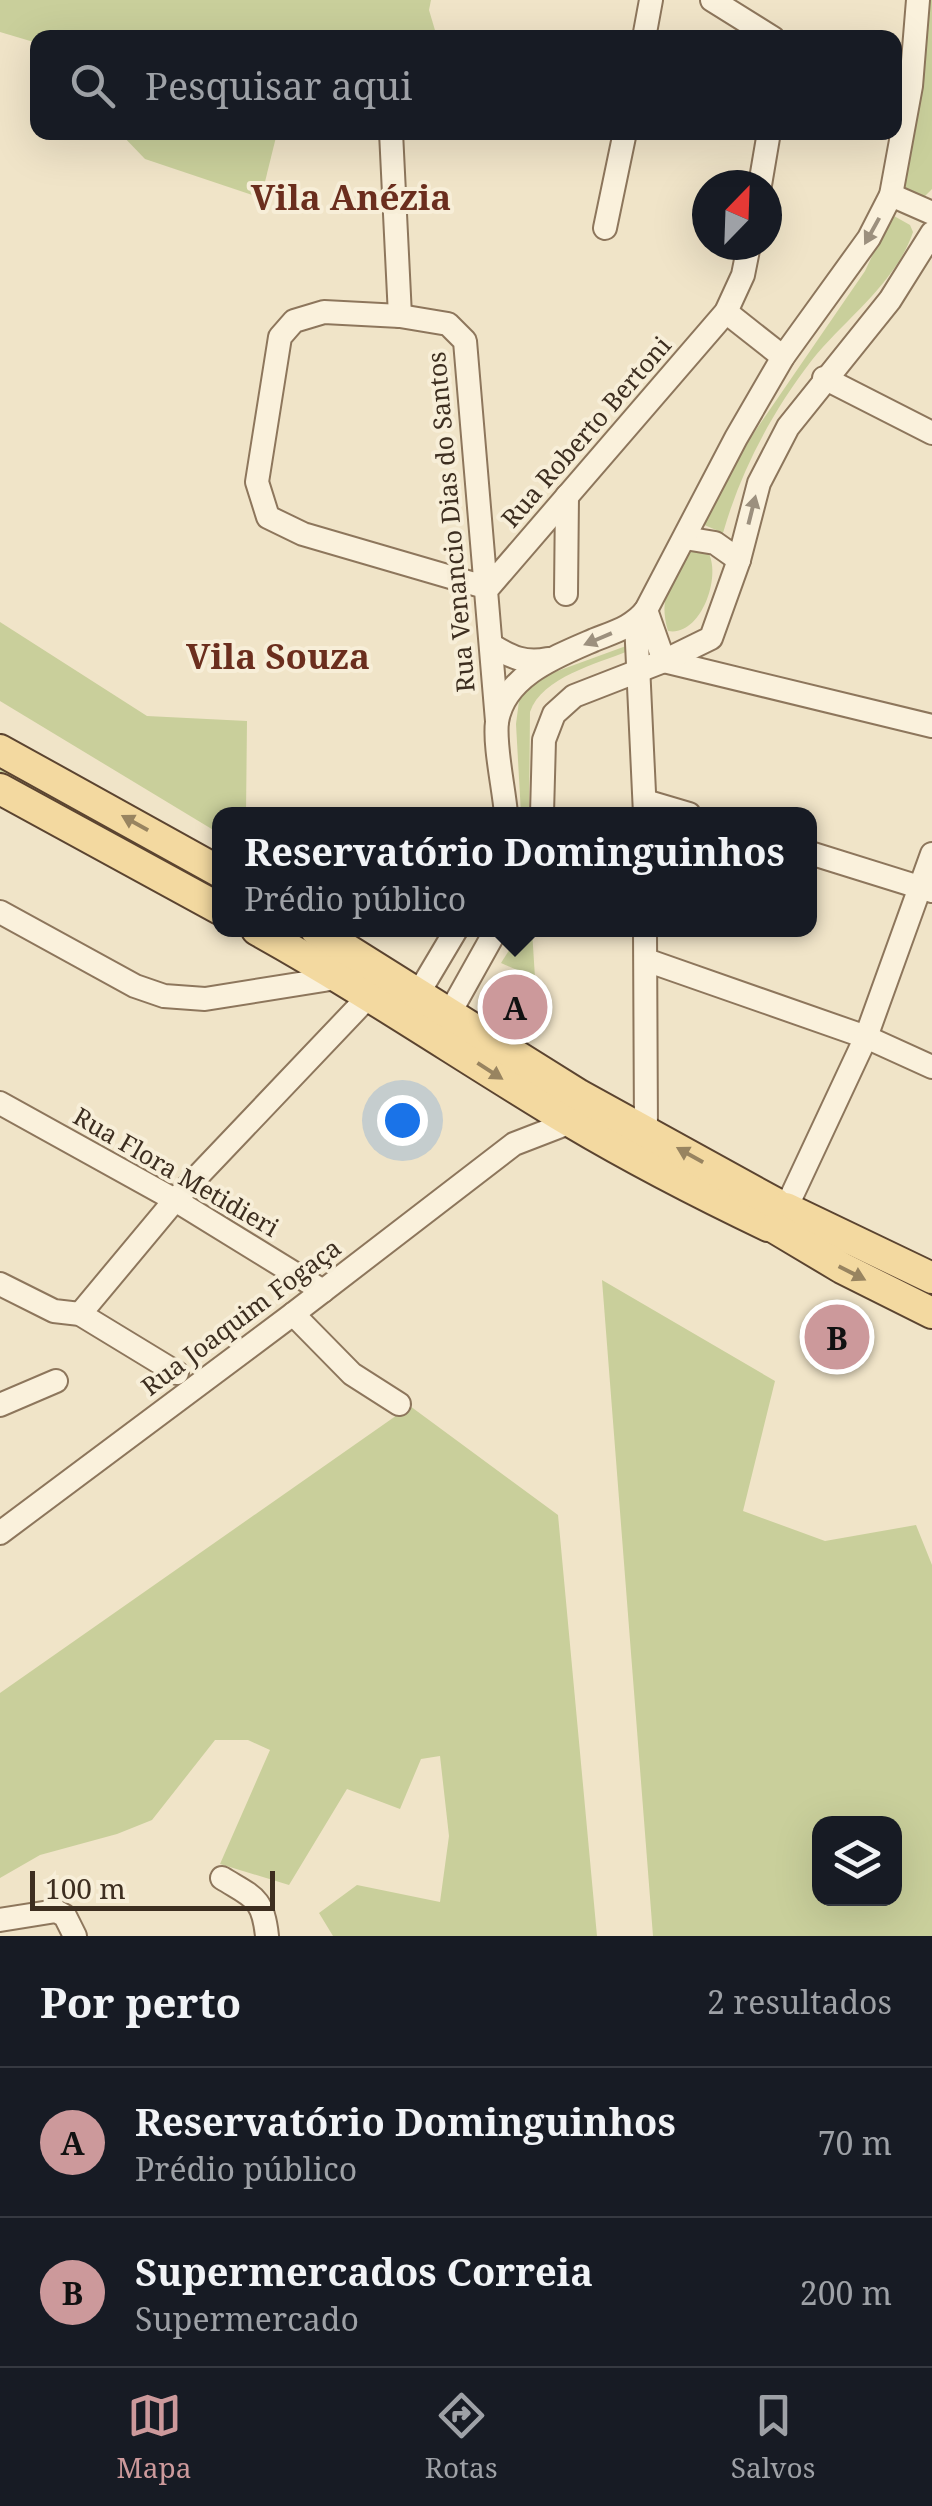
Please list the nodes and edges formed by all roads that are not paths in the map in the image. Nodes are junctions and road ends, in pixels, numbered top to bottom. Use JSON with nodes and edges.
{"nodes":[{"id":1,"x":651,"y":0,"type":"edge"},
{"id":2,"x":712,"y":0,"type":"edge"},
{"id":3,"x":918,"y":0,"type":"edge"},
{"id":4,"x":645,"y":30,"type":"edge"},
{"id":5,"x":760,"y":30,"type":"edge"},
{"id":6,"x":902,"y":135,"type":"edge"},
{"id":7,"x":391,"y":140,"type":"edge"},
{"id":8,"x":622,"y":140,"type":"edge"},
{"id":9,"x":768,"y":140,"type":"edge"},
{"id":10,"x":901,"y":140,"type":"edge"},
{"id":11,"x":763,"y":170,"type":"edge"},
{"id":12,"x":891,"y":195,"type":"junction"},
{"id":13,"x":932,"y":212,"type":"edge"},
{"id":14,"x":605,"y":228,"type":"dead end"},
{"id":15,"x":932,"y":234,"type":"edge"},
{"id":16,"x":746,"y":260,"type":"edge"},
{"id":17,"x":726,"y":312,"type":"junction"},
{"id":18,"x":400,"y":316,"type":"junction"},
{"id":19,"x":782,"y":357,"type":"junction"},
{"id":20,"x":824,"y":378,"type":"junction"},
{"id":21,"x":932,"y":434,"type":"edge"},
{"id":22,"x":567,"y":496,"type":"junction"},
{"id":23,"x":685,"y":538,"type":"junction"},
{"id":24,"x":739,"y":560,"type":"junction"},
{"id":25,"x":488,"y":588,"type":"junction"},
{"id":26,"x":566,"y":594,"type":"dead end"},
{"id":27,"x":641,"y":616,"type":"junction"},
{"id":28,"x":710,"y":638,"type":"junction"},
{"id":29,"x":492,"y":645,"type":"junction"},
{"id":30,"x":551,"y":658,"type":"junction"},
{"id":31,"x":664,"y":661,"type":"junction"},
{"id":32,"x":640,"y":668,"type":"junction"},
{"id":33,"x":742,"y":679,"type":"junction"},
{"id":34,"x":497,"y":721,"type":"junction"},
{"id":35,"x":932,"y":726,"type":"edge"},
{"id":36,"x":0,"y":750,"type":"edge"},
{"id":37,"x":0,"y":789,"type":"edge"},
{"id":38,"x":505,"y":807,"type":"edge"},
{"id":39,"x":542,"y":807,"type":"edge"},
{"id":40,"x":645,"y":807,"type":"edge"},
{"id":41,"x":932,"y":854,"type":"edge"},
{"id":42,"x":817,"y":855,"type":"edge"},
{"id":43,"x":212,"y":868,"type":"edge"},
{"id":44,"x":926,"y":890,"type":"edge"},
{"id":45,"x":212,"y":905,"type":"edge"},
{"id":46,"x":0,"y":912,"type":"edge"},
{"id":47,"x":270,"y":937,"type":"edge"},
{"id":48,"x":325,"y":937,"type":"edge"},
{"id":49,"x":452,"y":937,"type":"edge"},
{"id":50,"x":492,"y":937,"type":"edge"},
{"id":51,"x":646,"y":937,"type":"edge"},
{"id":52,"x":646,"y":960,"type":"junction"},
{"id":53,"x":343,"y":978,"type":"junction"},
{"id":54,"x":370,"y":995,"type":"junction"},
{"id":55,"x":412,"y":1004,"type":"junction"},
{"id":56,"x":444,"y":1024,"type":"junction"},
{"id":57,"x":866,"y":1037,"type":"junction"},
{"id":58,"x":932,"y":1067,"type":"edge"},
{"id":59,"x":530,"y":1097,"type":"junction"},
{"id":60,"x":0,"y":1103,"type":"edge"},
{"id":61,"x":571,"y":1122,"type":"junction"},
{"id":62,"x":646,"y":1132,"type":"junction"},
{"id":63,"x":514,"y":1144,"type":"junction"},
{"id":64,"x":175,"y":1200,"type":"junction"},
{"id":65,"x":776,"y":1216,"type":"junction"},
{"id":66,"x":932,"y":1278,"type":"edge"},
{"id":67,"x":0,"y":1284,"type":"edge"},
{"id":68,"x":322,"y":1291,"type":"junction"},
{"id":69,"x":932,"y":1313,"type":"edge"},
{"id":70,"x":80,"y":1314,"type":"junction"},
{"id":71,"x":293,"y":1314,"type":"junction"},
{"id":72,"x":177,"y":1373,"type":"dead end"},
{"id":73,"x":56,"y":1381,"type":"dead end"},
{"id":74,"x":399,"y":1404,"type":"dead end"},
{"id":75,"x":0,"y":1405,"type":"edge"},
{"id":76,"x":0,"y":1532,"type":"edge"},
{"id":77,"x":222,"y":1878,"type":"dead end"},
{"id":78,"x":0,"y":1920,"type":"edge"},
{"id":79,"x":75,"y":1936,"type":"edge"},
{"id":80,"x":267,"y":1936,"type":"edge"}],
"edges":[{"from":1,"to":4,"type":"street"},
{"from":2,"to":5,"type":"street"},
{"from":3,"to":6,"type":"street"},
{"from":7,"to":18,"type":"street"},
{"from":8,"to":14,"type":"street"},
{"from":9,"to":11,"type":"street"},
{"from":10,"to":12,"type":"street"},
{"from":12,"to":13,"type":"street"},
{"from":12,"to":19,"type":"street","one_way":true},
{"from":15,"to":20,"type":"street"},
{"from":16,"to":17,"type":"street","name":"Rua Roberto Bertoni"},
{"from":17,"to":19,"type":"street"},
{"from":17,"to":22,"type":"street","name":"Rua Roberto Bertoni"},
{"from":18,"to":25,"type":"street","name":"Rua Venancio Dias do Santos"},
{"from":18,"to":25,"type":"street","name":"Rua Venancio Dias do Santos"},
{"from":19,"to":23,"type":"street"},
{"from":20,"to":21,"type":"street"},
{"from":24,"to":20,"type":"street","one_way":true},
{"from":22,"to":25,"type":"street","name":"Rua Roberto Bertoni"},
{"from":22,"to":26,"type":"street"},
{"from":23,"to":24,"type":"street"},
{"from":23,"to":27,"type":"street"},
{"from":24,"to":28,"type":"street"},
{"from":25,"to":29,"type":"street","name":"Rua Venancio Dias do Santos"},
{"from":27,"to":30,"type":"street","one_way":true},
{"from":27,"to":31,"type":"street"},
{"from":27,"to":32,"type":"street"},
{"from":28,"to":31,"type":"street"},
{"from":28,"to":33,"type":"street"},
{"from":29,"to":30,"type":"street"},
{"from":29,"to":34,"type":"street","name":"Rua Venancio Dias do Santos"},
{"from":30,"to":34,"type":"street"},
{"from":31,"to":32,"type":"street"},
{"from":31,"to":33,"type":"street"},
{"from":32,"to":39,"type":"street"},
{"from":32,"to":40,"type":"street"},
{"from":33,"to":35,"type":"street"},
{"from":34,"to":38,"type":"street","name":"Rua Venancio Dias do Santos"},
{"from":43,"to":36,"type":"main road","one_way":true},
{"from":37,"to":45,"type":"main road"},
{"from":41,"to":44,"type":"street"},
{"from":42,"to":44,"type":"street"},
{"from":44,"to":57,"type":"street"},
{"from":46,"to":53,"type":"street"},
{"from":47,"to":53,"type":"main road"},
{"from":48,"to":55,"type":"main road"},
{"from":49,"to":55,"type":"street"},
{"from":50,"to":56,"type":"street"},
{"from":51,"to":52,"type":"street"},
{"from":52,"to":57,"type":"street"},
{"from":52,"to":62,"type":"street"},
{"from":53,"to":54,"type":"main road"},
{"from":54,"to":55,"type":"main road"},
{"from":54,"to":64,"type":"street"},
{"from":55,"to":56,"type":"main road"},
{"from":56,"to":59,"type":"main road","one_way":true},
{"from":56,"to":62,"type":"main road"},
{"from":57,"to":58,"type":"street"},
{"from":57,"to":65,"type":"street"},
{"from":59,"to":61,"type":"main road"},
{"from":59,"to":63,"type":"street"},
{"from":60,"to":64,"type":"street","name":"Rua Flora Metidieri"},
{"from":61,"to":63,"type":"street","name":"Rua Joaquim Fogaça"},
{"from":61,"to":65,"type":"main road"},
{"from":65,"to":62,"type":"main road","one_way":true},
{"from":63,"to":68,"type":"street","name":"Rua Joaquim Fogaça"},
{"from":64,"to":68,"type":"street","name":"Rua Flora Metidieri"},
{"from":64,"to":70,"type":"street"},
{"from":65,"to":66,"type":"main road"},
{"from":65,"to":69,"type":"main road","one_way":true},
{"from":67,"to":70,"type":"street"},
{"from":68,"to":71,"type":"street","name":"Rua Joaquim Fogaça"},
{"from":70,"to":72,"type":"street"},
{"from":71,"to":74,"type":"street"},
{"from":71,"to":76,"type":"street","name":"Rua Joaquim Fogaça"},
{"from":73,"to":75,"type":"street"},
{"from":77,"to":80,"type":"street"},
{"from":78,"to":79,"type":"street"}]}
